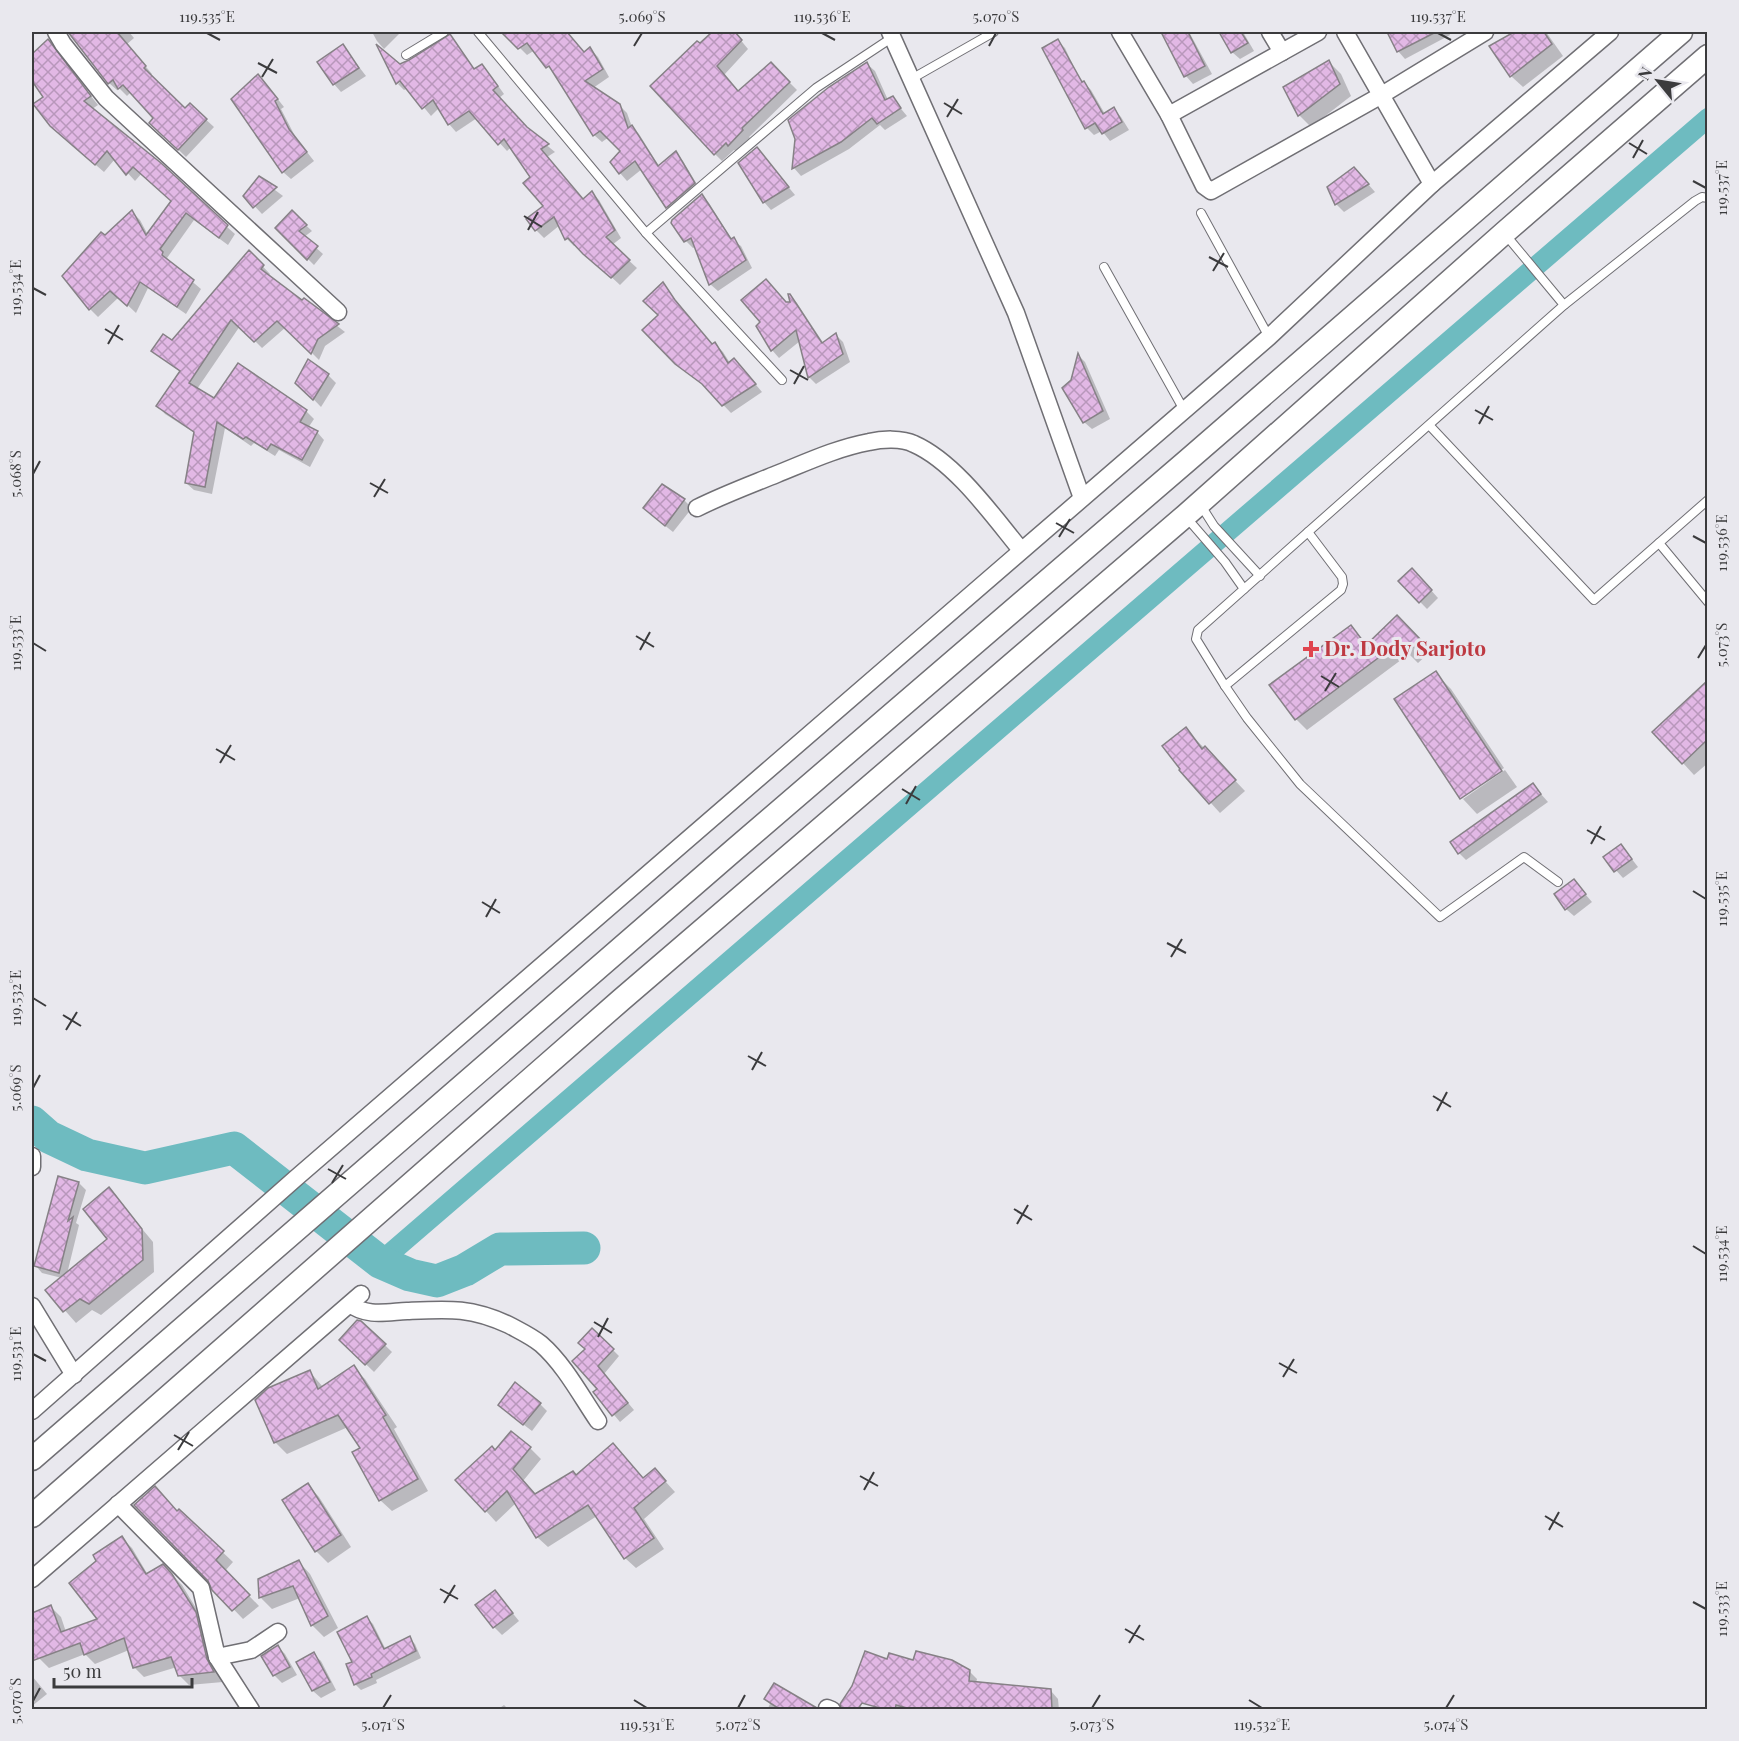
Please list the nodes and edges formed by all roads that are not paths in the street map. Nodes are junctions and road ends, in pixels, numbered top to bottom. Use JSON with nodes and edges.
{"nodes":[{"id":1,"x":56,"y":32,"type":"edge"},
{"id":2,"x":444,"y":32,"type":"edge"},
{"id":3,"x":478,"y":32,"type":"edge"},
{"id":4,"x":994,"y":32,"type":"edge"},
{"id":5,"x":1120,"y":32,"type":"edge"},
{"id":6,"x":1270,"y":32,"type":"edge"},
{"id":7,"x":1317,"y":32,"type":"edge"},
{"id":8,"x":1345,"y":32,"type":"edge"},
{"id":9,"x":1485,"y":32,"type":"edge"},
{"id":10,"x":1610,"y":32,"type":"edge"},
{"id":11,"x":1681,"y":32,"type":"edge"},
{"id":12,"x":891,"y":34,"type":"edge"},
{"id":13,"x":1282,"y":52,"type":"junction"},
{"id":14,"x":406,"y":54,"type":"dead end"},
{"id":15,"x":1707,"y":56,"type":"edge"},
{"id":16,"x":913,"y":78,"type":"junction"},
{"id":17,"x":1380,"y":96,"type":"junction"},
{"id":18,"x":1168,"y":115,"type":"junction"},
{"id":19,"x":1432,"y":184,"type":"junction"},
{"id":20,"x":1707,"y":198,"type":"edge"},
{"id":21,"x":1201,"y":213,"type":"dead end"},
{"id":22,"x":646,"y":233,"type":"junction"},
{"id":23,"x":1504,"y":233,"type":"junction"},
{"id":24,"x":1104,"y":267,"type":"dead end"},
{"id":25,"x":1564,"y":305,"type":"junction"},
{"id":26,"x":338,"y":312,"type":"dead end"},
{"id":27,"x":1269,"y":337,"type":"junction"},
{"id":28,"x":782,"y":380,"type":"dead end"},
{"id":29,"x":1184,"y":410,"type":"junction"},
{"id":30,"x":1430,"y":426,"type":"junction"},
{"id":31,"x":1082,"y":498,"type":"junction"},
{"id":32,"x":1707,"y":500,"type":"edge"},
{"id":33,"x":697,"y":508,"type":"dead end"},
{"id":34,"x":1192,"y":510,"type":"junction"},
{"id":35,"x":1308,"y":532,"type":"junction"},
{"id":36,"x":1659,"y":543,"type":"junction"},
{"id":37,"x":1021,"y":550,"type":"junction"},
{"id":38,"x":1260,"y":576,"type":"junction"},
{"id":39,"x":1244,"y":589,"type":"junction"},
{"id":40,"x":1707,"y":602,"type":"edge"},
{"id":41,"x":1225,"y":686,"type":"junction"},
{"id":42,"x":1558,"y":882,"type":"dead end"},
{"id":43,"x":32,"y":1156,"type":"edge"},
{"id":44,"x":32,"y":1167,"type":"edge"},
{"id":45,"x":32,"y":1306,"type":"edge"},
{"id":46,"x":74,"y":1375,"type":"junction"},
{"id":47,"x":32,"y":1412,"type":"edge"},
{"id":48,"x":598,"y":1421,"type":"dead end"},
{"id":49,"x":32,"y":1459,"type":"edge"},
{"id":50,"x":118,"y":1504,"type":"junction"},
{"id":51,"x":32,"y":1516,"type":"edge"},
{"id":52,"x":32,"y":1579,"type":"edge"},
{"id":53,"x":278,"y":1632,"type":"dead end"},
{"id":54,"x":217,"y":1657,"type":"junction"},
{"id":55,"x":251,"y":1710,"type":"edge"}],
"edges":[{"from":1,"to":26,"type":"street"},
{"from":2,"to":14,"type":"lane"},
{"from":3,"to":22,"type":"lane"},
{"from":4,"to":16,"type":"lane"},
{"from":5,"to":18,"type":"street"},
{"from":6,"to":13,"type":"street"},
{"from":7,"to":13,"type":"street"},
{"from":8,"to":17,"type":"street"},
{"from":9,"to":17,"type":"street"},
{"from":10,"to":19,"type":"street"},
{"from":11,"to":49,"type":"main road"},
{"from":12,"to":16,"type":"street"},
{"from":12,"to":22,"type":"lane"},
{"from":13,"to":18,"type":"street"},
{"from":15,"to":23,"type":"main road"},
{"from":16,"to":31,"type":"street"},
{"from":17,"to":18,"type":"street"},
{"from":17,"to":19,"type":"street"},
{"from":19,"to":27,"type":"street"},
{"from":20,"to":25,"type":"lane"},
{"from":21,"to":27,"type":"lane"},
{"from":22,"to":28,"type":"lane"},
{"from":23,"to":25,"type":"lane"},
{"from":23,"to":34,"type":"main road"},
{"from":24,"to":29,"type":"lane"},
{"from":25,"to":30,"type":"lane"},
{"from":27,"to":29,"type":"street"},
{"from":29,"to":31,"type":"street"},
{"from":30,"to":35,"type":"lane"},
{"from":30,"to":36,"type":"lane"},
{"from":31,"to":37,"type":"street"},
{"from":32,"to":36,"type":"lane"},
{"from":33,"to":37,"type":"street"},
{"from":34,"to":38,"type":"lane"},
{"from":34,"to":39,"type":"lane"},
{"from":34,"to":51,"type":"main road"},
{"from":35,"to":38,"type":"lane"},
{"from":35,"to":41,"type":"lane"},
{"from":36,"to":40,"type":"lane"},
{"from":37,"to":46,"type":"street"},
{"from":38,"to":39,"type":"lane"},
{"from":39,"to":41,"type":"lane"},
{"from":41,"to":42,"type":"lane"},
{"from":43,"to":44,"type":"street"},
{"from":45,"to":46,"type":"street"},
{"from":46,"to":47,"type":"street"},
{"from":48,"to":50,"type":"street"},
{"from":50,"to":52,"type":"street"},
{"from":50,"to":54,"type":"street"},
{"from":53,"to":54,"type":"street"},
{"from":54,"to":55,"type":"street"}]}
